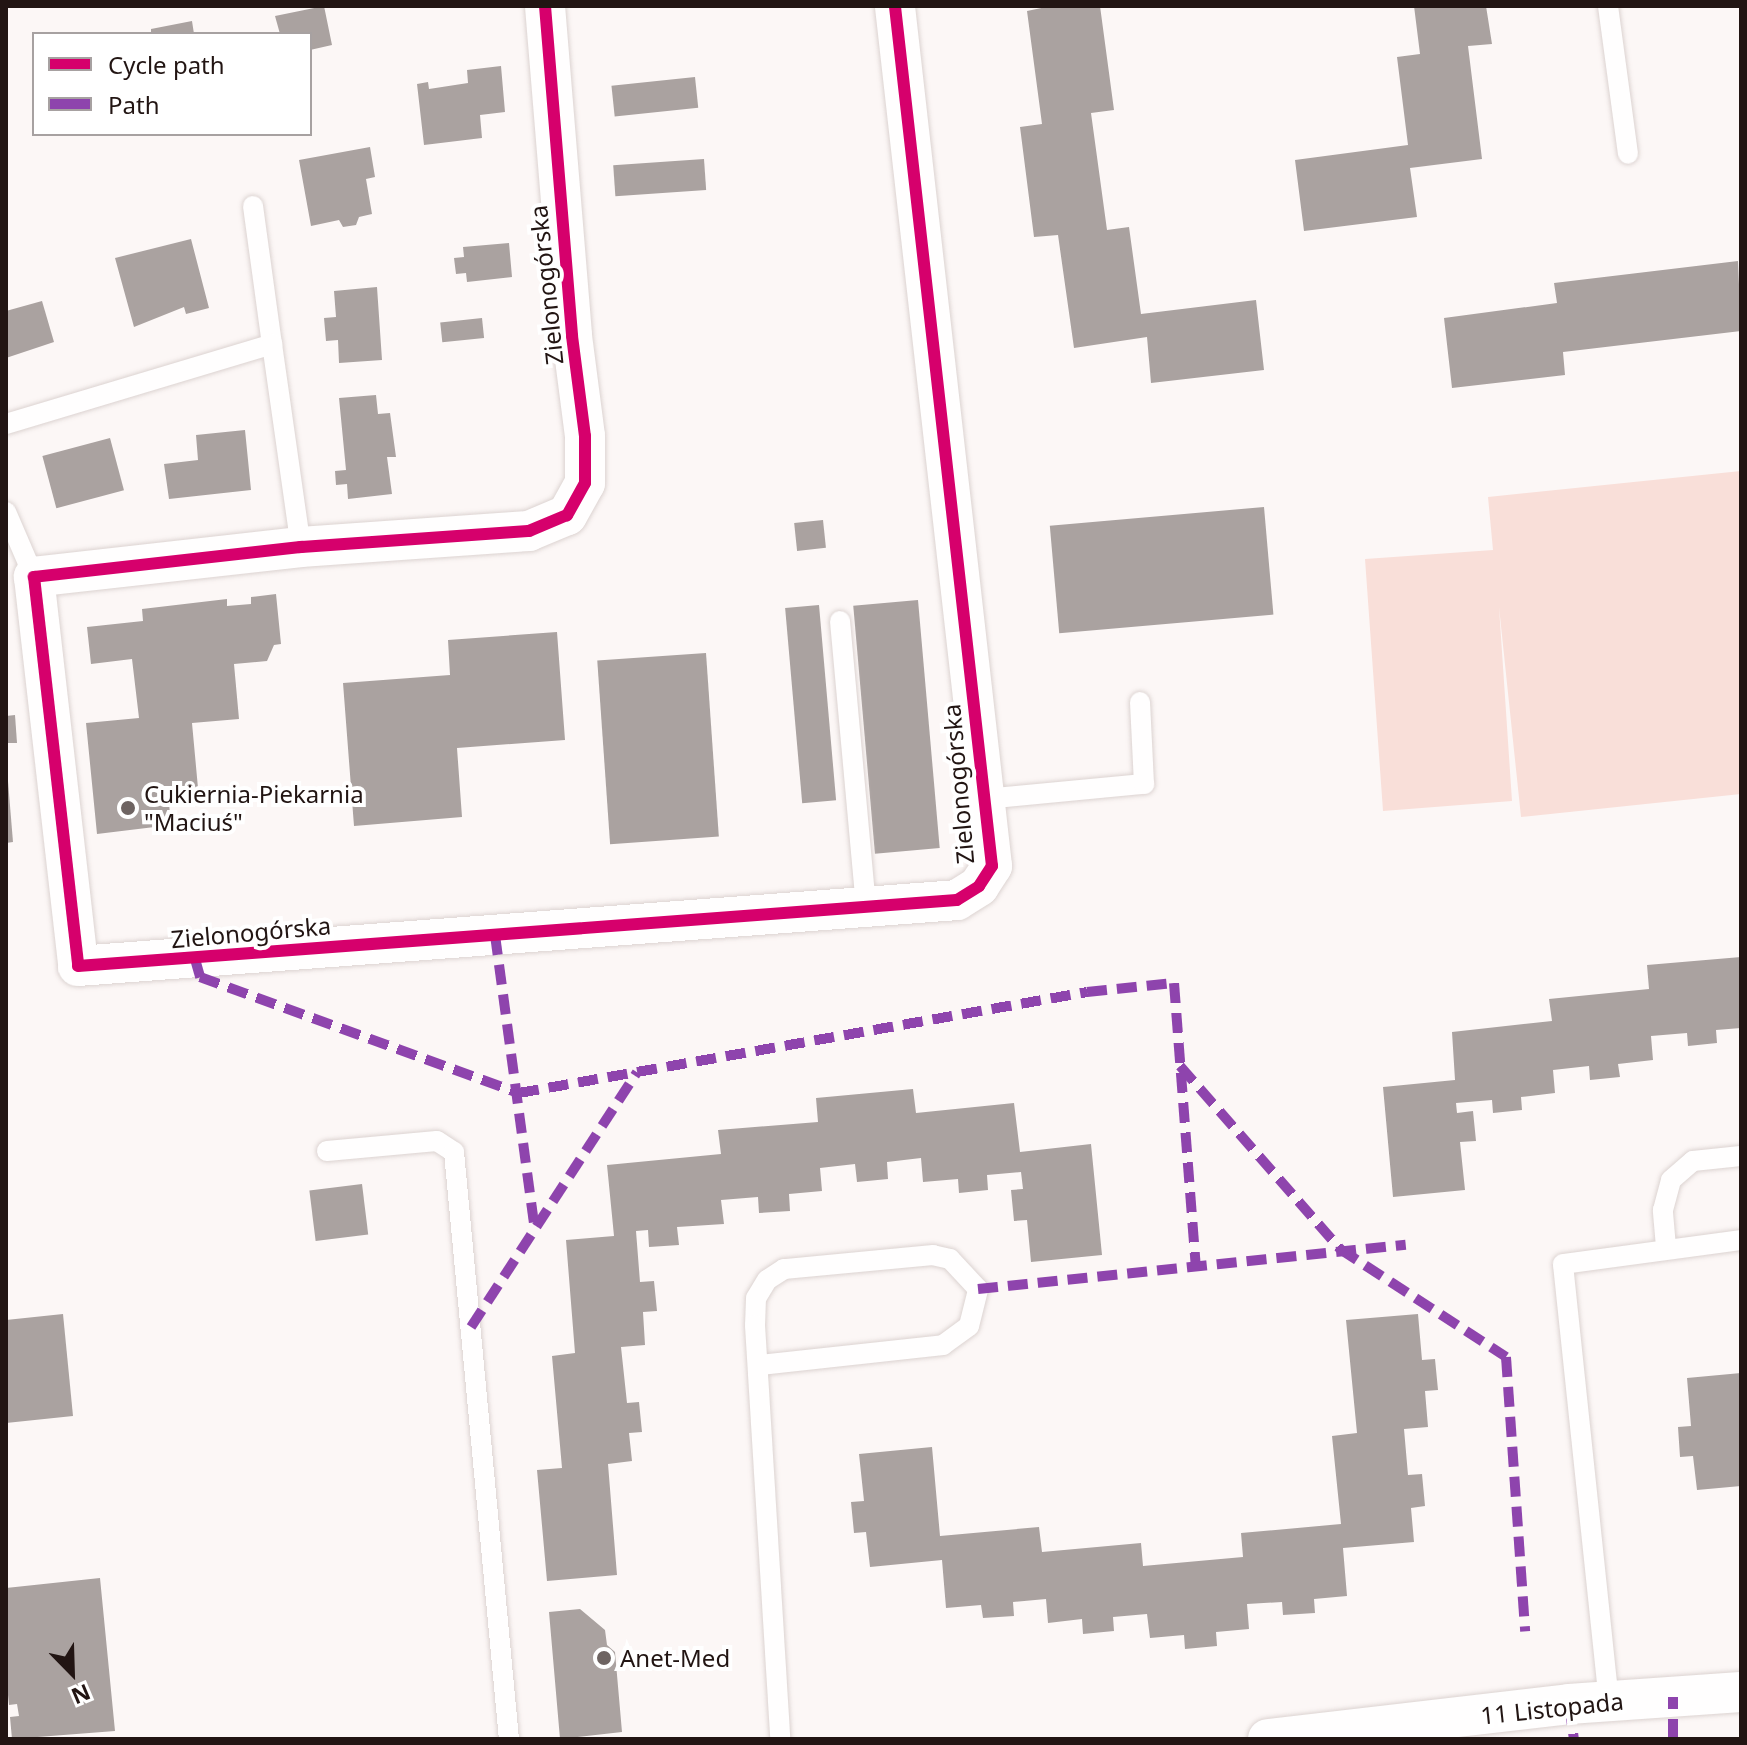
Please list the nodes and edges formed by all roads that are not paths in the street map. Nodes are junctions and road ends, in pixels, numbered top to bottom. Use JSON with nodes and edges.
{"nodes":[{"id":1,"x":545,"y":6,"type":"edge"},
{"id":2,"x":895,"y":6,"type":"edge"},
{"id":3,"x":1608,"y":6,"type":"edge"},
{"id":4,"x":1628,"y":154,"type":"dead end"},
{"id":5,"x":253,"y":206,"type":"dead end"},
{"id":6,"x":272,"y":344,"type":"junction"},
{"id":7,"x":6,"y":424,"type":"edge"},
{"id":8,"x":6,"y":512,"type":"edge"},
{"id":9,"x":301,"y":547,"type":"junction"},
{"id":10,"x":34,"y":577,"type":"junction"},
{"id":11,"x":840,"y":621,"type":"dead end"},
{"id":12,"x":1140,"y":702,"type":"dead end"},
{"id":13,"x":984,"y":799,"type":"junction"},
{"id":14,"x":866,"y":904,"type":"junction"},
{"id":15,"x":327,"y":1151,"type":"dead end"},
{"id":16,"x":1741,"y":1156,"type":"edge"},
{"id":17,"x":1741,"y":1240,"type":"edge"},
{"id":18,"x":1666,"y":1247,"type":"junction"},
{"id":19,"x":760,"y":1365,"type":"junction"},
{"id":20,"x":1741,"y":1692,"type":"edge"},
{"id":21,"x":1609,"y":1702,"type":"junction"},
{"id":22,"x":509,"y":1739,"type":"edge"},
{"id":23,"x":780,"y":1739,"type":"edge"},
{"id":24,"x":1268,"y":1739,"type":"edge"}],
"edges":[{"from":1,"to":9,"type":"street","name":"Zielonogórska"},
{"from":2,"to":13,"type":"street","name":"Zielonogórska"},
{"from":3,"to":4,"type":"lane"},
{"from":5,"to":6,"type":"lane"},
{"from":6,"to":7,"type":"lane"},
{"from":6,"to":9,"type":"lane"},
{"from":8,"to":10,"type":"lane"},
{"from":9,"to":10,"type":"street","name":"Zielonogórska"},
{"from":10,"to":14,"type":"street","name":"Zielonogórska"},
{"from":11,"to":14,"type":"lane"},
{"from":12,"to":13,"type":"lane"},
{"from":13,"to":14,"type":"street","name":"Zielonogórska"},
{"from":15,"to":22,"type":"lane"},
{"from":16,"to":18,"type":"lane"},
{"from":17,"to":18,"type":"lane"},
{"from":18,"to":21,"type":"lane"},
{"from":19,"to":19,"type":"lane"},
{"from":19,"to":23,"type":"lane"},
{"from":20,"to":21,"type":"street","name":"11 Listopada"},
{"from":21,"to":24,"type":"street","name":"11 Listopada"}]}
